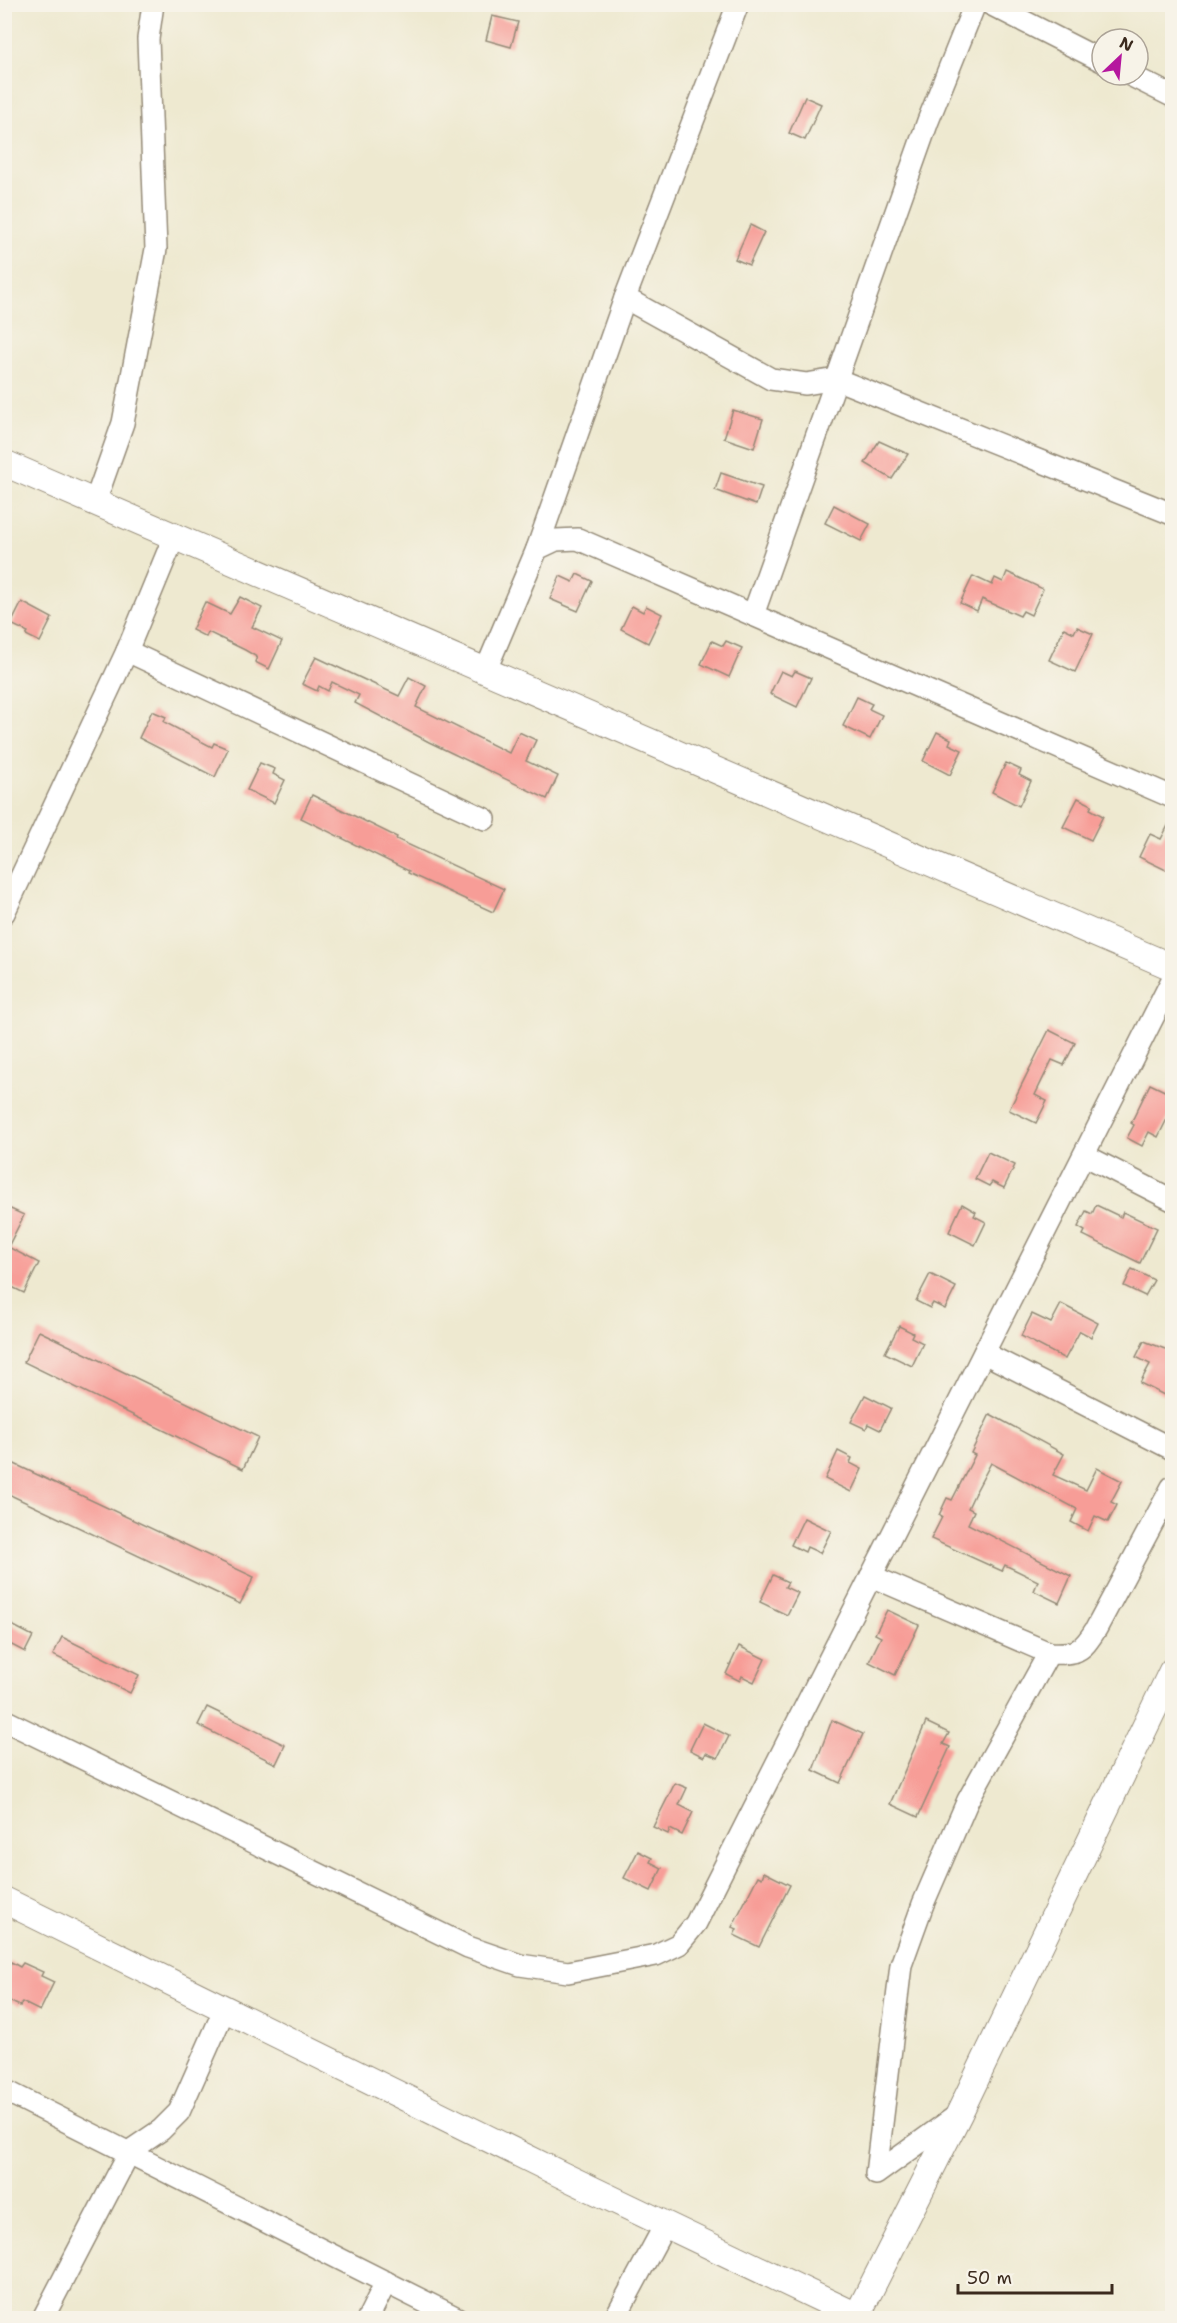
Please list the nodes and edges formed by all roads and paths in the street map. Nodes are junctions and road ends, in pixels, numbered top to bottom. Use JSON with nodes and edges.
{"nodes":[{"id":1,"x":153,"y":4,"type":"edge"},
{"id":2,"x":738,"y":4,"type":"edge"},
{"id":3,"x":975,"y":4,"type":"edge"},
{"id":4,"x":990,"y":4,"type":"edge"},
{"id":5,"x":1090,"y":55,"type":"edge"},
{"id":6,"x":1150,"y":85,"type":"edge"},
{"id":7,"x":1173,"y":96,"type":"edge"},
{"id":8,"x":625,"y":298,"type":"junction"},
{"id":9,"x":836,"y":379,"type":"junction"},
{"id":10,"x":4,"y":463,"type":"edge"},
{"id":11,"x":95,"y":502,"type":"junction"},
{"id":12,"x":1173,"y":514,"type":"edge"},
{"id":13,"x":174,"y":537,"type":"junction"},
{"id":14,"x":537,"y":549,"type":"junction"},
{"id":15,"x":753,"y":615,"type":"junction"},
{"id":16,"x":127,"y":651,"type":"junction"},
{"id":17,"x":485,"y":672,"type":"junction"},
{"id":18,"x":1173,"y":797,"type":"edge"},
{"id":19,"x":485,"y":819,"type":"dead end"},
{"id":20,"x":4,"y":913,"type":"edge"},
{"id":21,"x":1173,"y":967,"type":"edge"},
{"id":22,"x":1173,"y":980,"type":"edge"},
{"id":23,"x":1084,"y":1155,"type":"junction"},
{"id":24,"x":1173,"y":1200,"type":"edge"},
{"id":25,"x":984,"y":1353,"type":"junction"},
{"id":26,"x":1173,"y":1449,"type":"edge"},
{"id":27,"x":1173,"y":1487,"type":"edge"},
{"id":28,"x":871,"y":1576,"type":"junction"},
{"id":29,"x":1049,"y":1653,"type":"junction"},
{"id":30,"x":1173,"y":1671,"type":"edge"},
{"id":31,"x":4,"y":1720,"type":"edge"},
{"id":32,"x":4,"y":1900,"type":"edge"},
{"id":33,"x":225,"y":2008,"type":"junction"},
{"id":34,"x":4,"y":2090,"type":"edge"},
{"id":35,"x":959,"y":2114,"type":"junction"},
{"id":36,"x":130,"y":2151,"type":"junction"},
{"id":37,"x":665,"y":2225,"type":"junction"},
{"id":38,"x":386,"y":2282,"type":"junction"},
{"id":39,"x":856,"y":2317,"type":"edge"},
{"id":40,"x":43,"y":2319,"type":"edge"},
{"id":41,"x":368,"y":2319,"type":"edge"},
{"id":42,"x":457,"y":2319,"type":"edge"},
{"id":43,"x":615,"y":2319,"type":"edge"}],
"edges":[{"from":1,"to":11,"type":"street"},
{"from":2,"to":8,"type":"street"},
{"from":3,"to":9,"type":"street"},
{"from":4,"to":5,"type":"street"},
{"from":6,"to":7,"type":"street"},
{"from":8,"to":9,"type":"street"},
{"from":8,"to":14,"type":"street"},
{"from":9,"to":12,"type":"street"},
{"from":9,"to":15,"type":"street"},
{"from":10,"to":11,"type":"street"},
{"from":11,"to":13,"type":"street"},
{"from":13,"to":16,"type":"street"},
{"from":13,"to":17,"type":"street"},
{"from":14,"to":15,"type":"street"},
{"from":14,"to":17,"type":"street"},
{"from":15,"to":18,"type":"street"},
{"from":16,"to":19,"type":"street"},
{"from":16,"to":20,"type":"street"},
{"from":17,"to":21,"type":"street"},
{"from":22,"to":23,"type":"street"},
{"from":23,"to":24,"type":"street"},
{"from":23,"to":25,"type":"street"},
{"from":25,"to":26,"type":"street"},
{"from":25,"to":28,"type":"street"},
{"from":27,"to":29,"type":"street"},
{"from":28,"to":29,"type":"street"},
{"from":28,"to":31,"type":"street"},
{"from":29,"to":35,"type":"street"},
{"from":30,"to":35,"type":"street"},
{"from":32,"to":33,"type":"street"},
{"from":33,"to":36,"type":"street"},
{"from":33,"to":37,"type":"street"},
{"from":34,"to":36,"type":"street"},
{"from":35,"to":39,"type":"street"},
{"from":36,"to":38,"type":"street"},
{"from":36,"to":40,"type":"street"},
{"from":37,"to":39,"type":"street"},
{"from":37,"to":43,"type":"street"},
{"from":38,"to":41,"type":"street"},
{"from":38,"to":42,"type":"street"}]}
